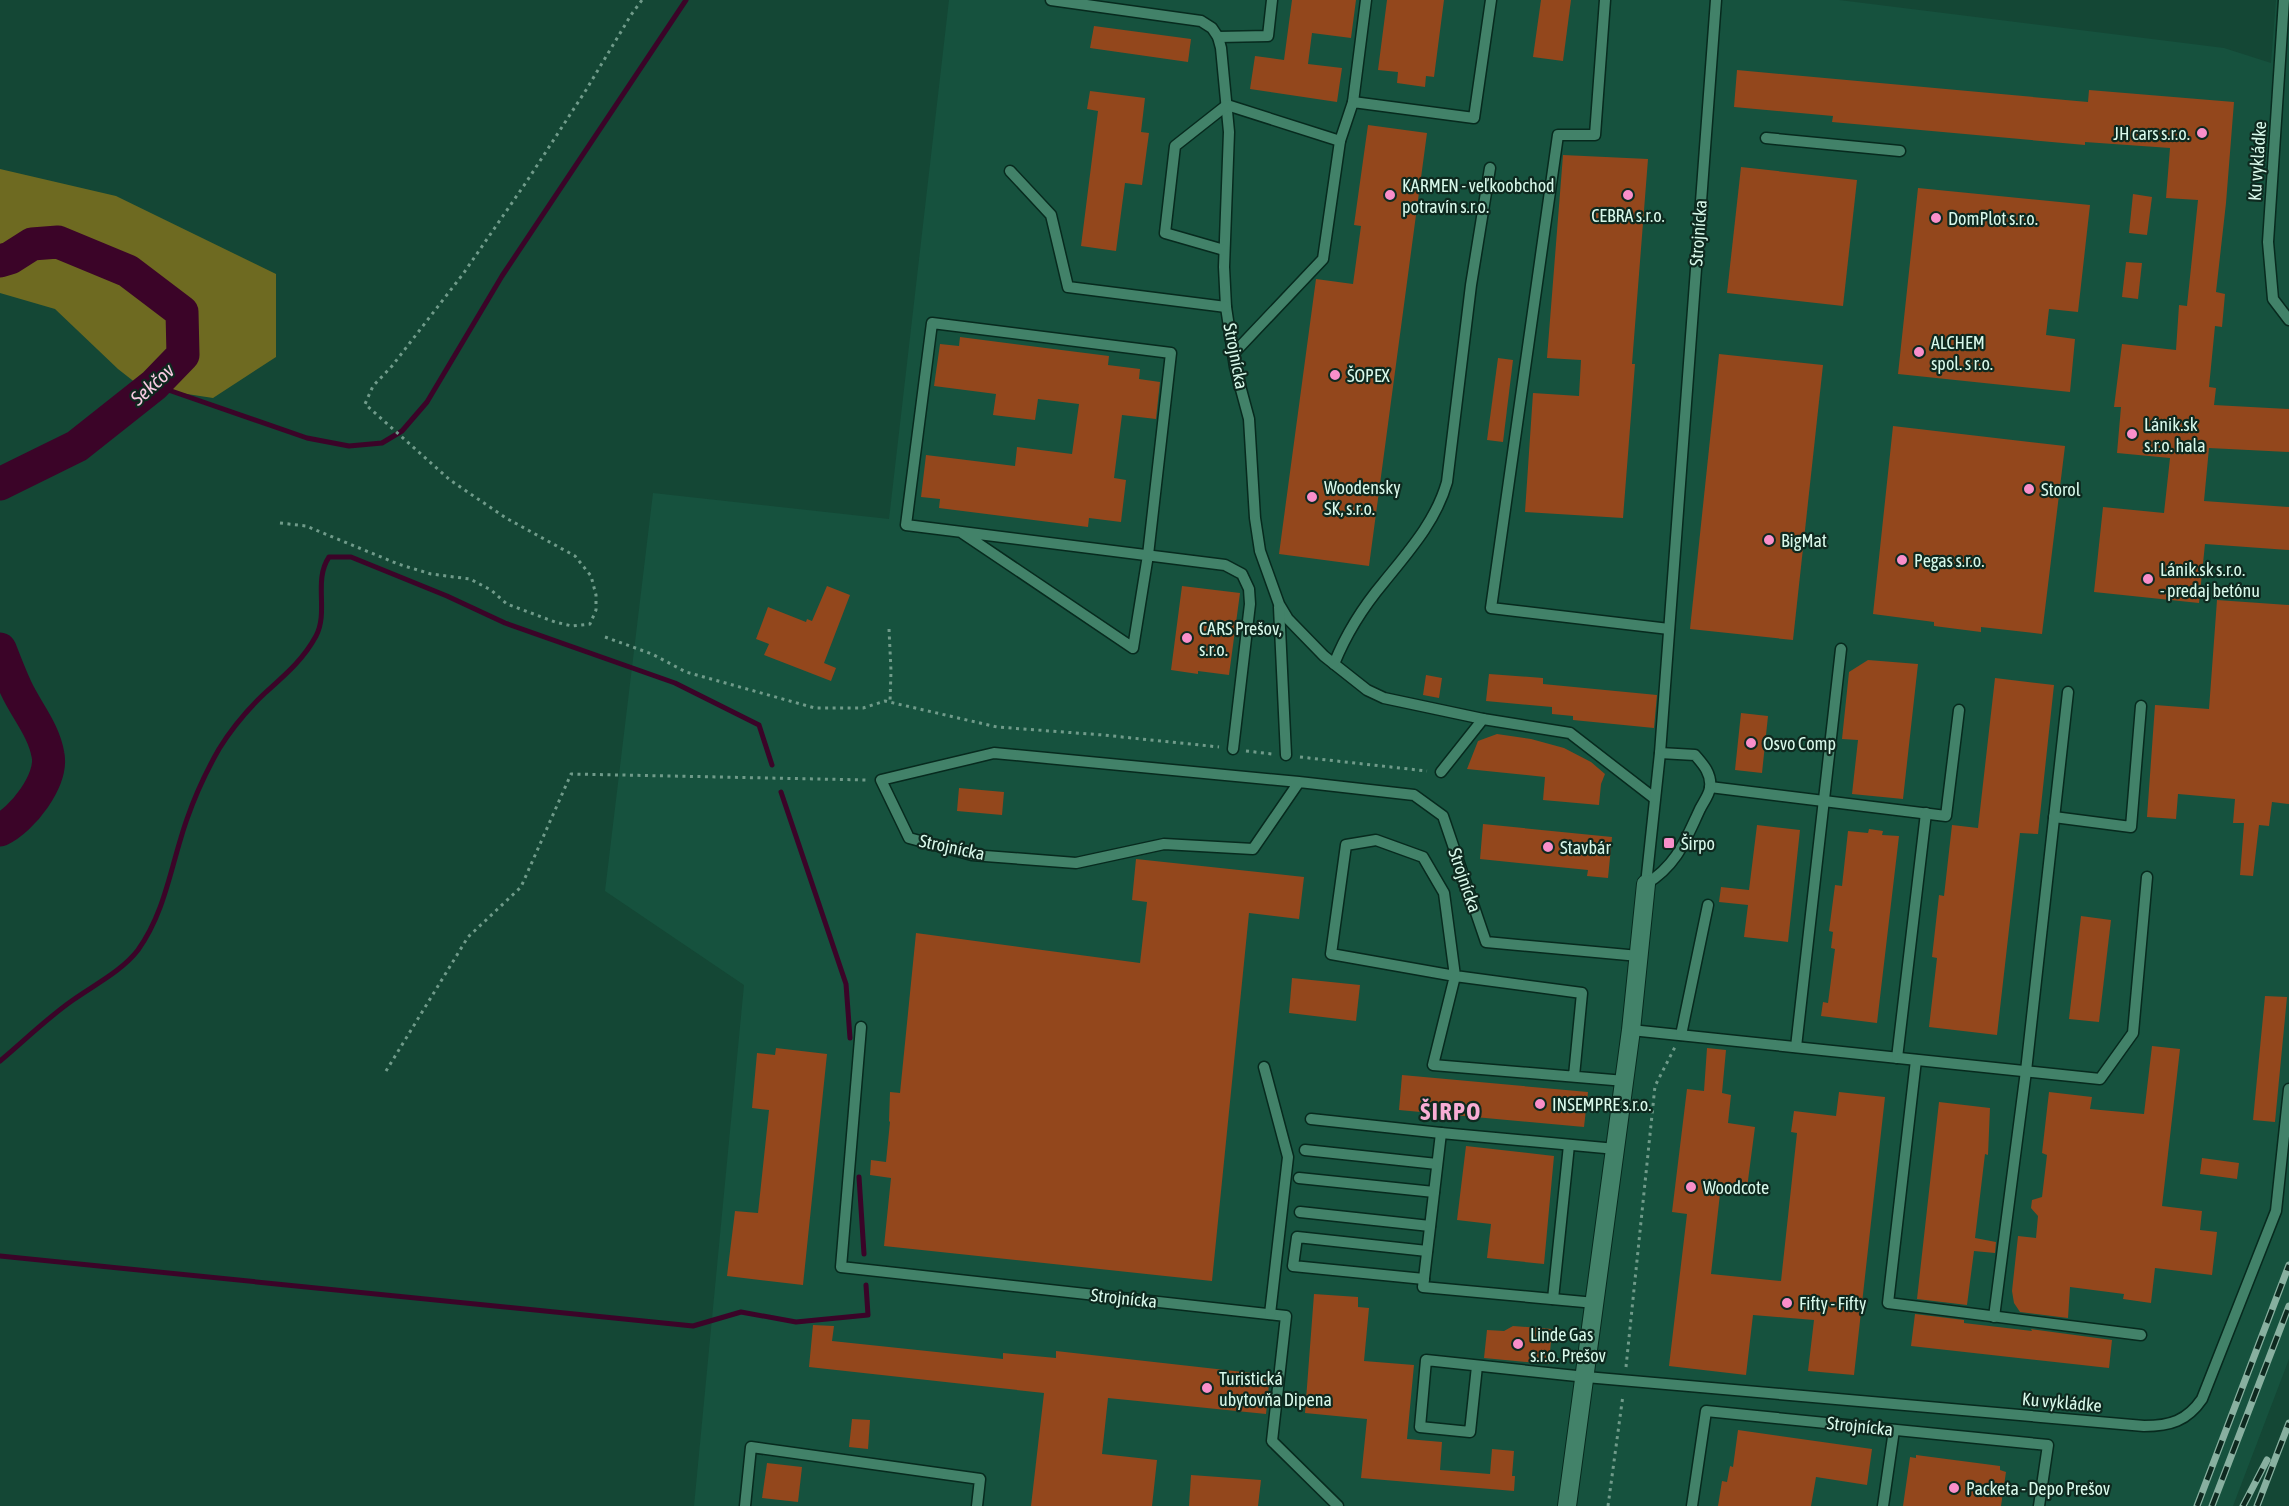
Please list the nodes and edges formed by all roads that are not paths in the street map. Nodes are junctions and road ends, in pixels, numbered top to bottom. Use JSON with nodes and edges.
{"nodes":[{"id":1,"x":1051,"y":0,"type":"edge"},
{"id":2,"x":1272,"y":0,"type":"edge"},
{"id":3,"x":1366,"y":0,"type":"edge"},
{"id":4,"x":1491,"y":0,"type":"edge"},
{"id":5,"x":1605,"y":0,"type":"edge"},
{"id":6,"x":1716,"y":0,"type":"edge"},
{"id":7,"x":2284,"y":0,"type":"edge"},
{"id":8,"x":1218,"y":37,"type":"junction"},
{"id":9,"x":1353,"y":102,"type":"junction"},
{"id":10,"x":1227,"y":105,"type":"junction"},
{"id":11,"x":1766,"y":138,"type":"dead end"},
{"id":12,"x":1340,"y":141,"type":"junction"},
{"id":13,"x":1900,"y":152,"type":"dead end"},
{"id":14,"x":1490,"y":168,"type":"dead end"},
{"id":15,"x":1010,"y":171,"type":"dead end"},
{"id":16,"x":1224,"y":250,"type":"junction"},
{"id":17,"x":1226,"y":307,"type":"junction"},
{"id":18,"x":2289,"y":320,"type":"edge"},
{"id":19,"x":1233,"y":354,"type":"junction"},
{"id":20,"x":962,"y":532,"type":"junction"},
{"id":21,"x":1148,"y":555,"type":"junction"},
{"id":22,"x":1279,"y":604,"type":"junction"},
{"id":23,"x":1669,"y":629,"type":"junction"},
{"id":24,"x":1841,"y":649,"type":"dead end"},
{"id":25,"x":1334,"y":664,"type":"junction"},
{"id":26,"x":2068,"y":692,"type":"dead end"},
{"id":27,"x":2141,"y":706,"type":"dead end"},
{"id":28,"x":1959,"y":710,"type":"dead end"},
{"id":29,"x":1483,"y":719,"type":"junction"},
{"id":30,"x":1233,"y":749,"type":"road end"},
{"id":31,"x":1660,"y":753,"type":"junction"},
{"id":32,"x":1286,"y":755,"type":"road end"},
{"id":33,"x":1441,"y":772,"type":"road end"},
{"id":34,"x":1299,"y":782,"type":"junction"},
{"id":35,"x":1710,"y":787,"type":"junction"},
{"id":36,"x":1654,"y":798,"type":"junction"},
{"id":37,"x":1824,"y":801,"type":"junction"},
{"id":38,"x":1926,"y":813,"type":"junction"},
{"id":39,"x":2054,"y":817,"type":"junction"},
{"id":40,"x":2147,"y":877,"type":"dead end"},
{"id":41,"x":1646,"y":884,"type":"junction"},
{"id":42,"x":1708,"y":905,"type":"dead end"},
{"id":43,"x":1639,"y":956,"type":"junction"},
{"id":44,"x":1455,"y":976,"type":"junction"},
{"id":45,"x":861,"y":1027,"type":"dead end"},
{"id":46,"x":1631,"y":1030,"type":"junction"},
{"id":47,"x":1681,"y":1035,"type":"junction"},
{"id":48,"x":1796,"y":1047,"type":"junction"},
{"id":49,"x":1897,"y":1058,"type":"junction"},
{"id":50,"x":1916,"y":1060,"type":"junction"},
{"id":51,"x":1264,"y":1067,"type":"dead end"},
{"id":52,"x":2026,"y":1071,"type":"junction"},
{"id":53,"x":1574,"y":1077,"type":"junction"},
{"id":54,"x":1624,"y":1081,"type":"junction"},
{"id":55,"x":2289,"y":1089,"type":"edge"},
{"id":56,"x":1311,"y":1119,"type":"dead end"},
{"id":57,"x":1441,"y":1133,"type":"junction"},
{"id":58,"x":1569,"y":1145,"type":"junction"},
{"id":59,"x":1616,"y":1149,"type":"junction"},
{"id":60,"x":1305,"y":1150,"type":"dead end"},
{"id":61,"x":1437,"y":1164,"type":"junction"},
{"id":62,"x":1299,"y":1178,"type":"dead end"},
{"id":63,"x":1434,"y":1192,"type":"junction"},
{"id":64,"x":1300,"y":1212,"type":"dead end"},
{"id":65,"x":1430,"y":1226,"type":"junction"},
{"id":66,"x":1427,"y":1251,"type":"junction"},
{"id":67,"x":1424,"y":1279,"type":"junction"},
{"id":68,"x":1553,"y":1299,"type":"junction"},
{"id":69,"x":1595,"y":1303,"type":"junction"},
{"id":70,"x":1270,"y":1314,"type":"junction"},
{"id":71,"x":1994,"y":1317,"type":"junction"},
{"id":72,"x":2141,"y":1335,"type":"dead end"},
{"id":73,"x":1477,"y":1366,"type":"junction"},
{"id":74,"x":1586,"y":1377,"type":"junction"},
{"id":75,"x":1894,"y":1430,"type":"junction"},
{"id":76,"x":745,"y":1506,"type":"edge"},
{"id":77,"x":977,"y":1506,"type":"edge"},
{"id":78,"x":1338,"y":1506,"type":"edge"},
{"id":79,"x":1568,"y":1506,"type":"edge"},
{"id":80,"x":1692,"y":1506,"type":"edge"},
{"id":81,"x":1883,"y":1506,"type":"edge"},
{"id":82,"x":2039,"y":1506,"type":"edge"}],
"edges":[{"from":1,"to":8,"type":"lane"},
{"from":2,"to":8,"type":"lane"},
{"from":3,"to":9,"type":"lane"},
{"from":4,"to":9,"type":"lane"},
{"from":5,"to":23,"type":"lane"},
{"from":6,"to":23,"type":"lane","name":"Strojnícka"},
{"from":7,"to":18,"type":"lane","name":"Ku vykládke"},
{"from":8,"to":10,"type":"lane","name":"Strojnícka"},
{"from":9,"to":12,"type":"lane"},
{"from":10,"to":12,"type":"lane"},
{"from":10,"to":16,"type":"lane","name":"Strojnícka"},
{"from":10,"to":16,"type":"lane"},
{"from":11,"to":13,"type":"lane"},
{"from":12,"to":19,"type":"lane"},
{"from":14,"to":25,"type":"lane"},
{"from":15,"to":17,"type":"lane"},
{"from":16,"to":17,"type":"lane","name":"Strojnícka"},
{"from":17,"to":19,"type":"lane","name":"Strojnícka"},
{"from":19,"to":22,"type":"lane","name":"Strojnícka"},
{"from":20,"to":21,"type":"lane"},
{"from":20,"to":21,"type":"lane"},
{"from":20,"to":21,"type":"lane"},
{"from":21,"to":30,"type":"lane"},
{"from":22,"to":25,"type":"lane","name":"Strojnícka"},
{"from":22,"to":32,"type":"lane"},
{"from":23,"to":31,"type":"lane","name":"Strojnícka"},
{"from":24,"to":37,"type":"lane"},
{"from":25,"to":29,"type":"lane","name":"Strojnícka"},
{"from":26,"to":39,"type":"lane"},
{"from":27,"to":39,"type":"lane"},
{"from":28,"to":38,"type":"lane"},
{"from":29,"to":33,"type":"lane"},
{"from":29,"to":36,"type":"lane","name":"Strojnícka"},
{"from":31,"to":35,"type":"lane"},
{"from":31,"to":36,"type":"lane","name":"Strojnícka"},
{"from":34,"to":34,"type":"lane","name":"Strojnícka"},
{"from":34,"to":43,"type":"lane","name":"Strojnícka"},
{"from":35,"to":37,"type":"lane"},
{"from":35,"to":41,"type":"lane"},
{"from":36,"to":41,"type":"lane","name":"Strojnícka"},
{"from":37,"to":38,"type":"lane"},
{"from":37,"to":48,"type":"lane"},
{"from":38,"to":49,"type":"lane"},
{"from":39,"to":52,"type":"lane"},
{"from":40,"to":52,"type":"lane"},
{"from":41,"to":43,"type":"street","name":"Strojnícka"},
{"from":42,"to":47,"type":"lane"},
{"from":43,"to":46,"type":"street","name":"Strojnícka"},
{"from":44,"to":44,"type":"lane"},
{"from":44,"to":53,"type":"lane"},
{"from":44,"to":53,"type":"lane"},
{"from":45,"to":70,"type":"lane","name":"Strojnícka"},
{"from":46,"to":47,"type":"lane"},
{"from":46,"to":54,"type":"street","name":"Strojnícka"},
{"from":47,"to":48,"type":"lane"},
{"from":48,"to":49,"type":"lane"},
{"from":49,"to":50,"type":"lane"},
{"from":50,"to":52,"type":"lane"},
{"from":50,"to":71,"type":"lane"},
{"from":51,"to":70,"type":"lane"},
{"from":52,"to":71,"type":"lane"},
{"from":53,"to":54,"type":"lane"},
{"from":54,"to":59,"type":"street","name":"Strojnícka"},
{"from":55,"to":74,"type":"lane","name":"Ku vykládke"},
{"from":56,"to":57,"type":"lane"},
{"from":57,"to":58,"type":"lane"},
{"from":57,"to":61,"type":"lane"},
{"from":58,"to":59,"type":"lane"},
{"from":58,"to":68,"type":"lane"},
{"from":59,"to":69,"type":"street","name":"Strojnícka"},
{"from":60,"to":61,"type":"lane"},
{"from":61,"to":63,"type":"lane"},
{"from":62,"to":63,"type":"lane"},
{"from":63,"to":65,"type":"lane"},
{"from":64,"to":65,"type":"lane"},
{"from":65,"to":66,"type":"lane"},
{"from":66,"to":67,"type":"lane"},
{"from":66,"to":67,"type":"lane"},
{"from":67,"to":68,"type":"lane"},
{"from":68,"to":69,"type":"lane"},
{"from":69,"to":74,"type":"street","name":"Strojnícka"},
{"from":70,"to":78,"type":"lane"},
{"from":71,"to":72,"type":"lane"},
{"from":73,"to":73,"type":"lane","name":"Ku vykládke"},
{"from":73,"to":74,"type":"lane","name":"Ku vykládke"},
{"from":74,"to":79,"type":"street","name":"Strojnícka"},
{"from":75,"to":80,"type":"lane","name":"Strojnícka"},
{"from":75,"to":81,"type":"lane"},
{"from":75,"to":82,"type":"lane","name":"Strojnícka"},
{"from":76,"to":77,"type":"lane"}]}
